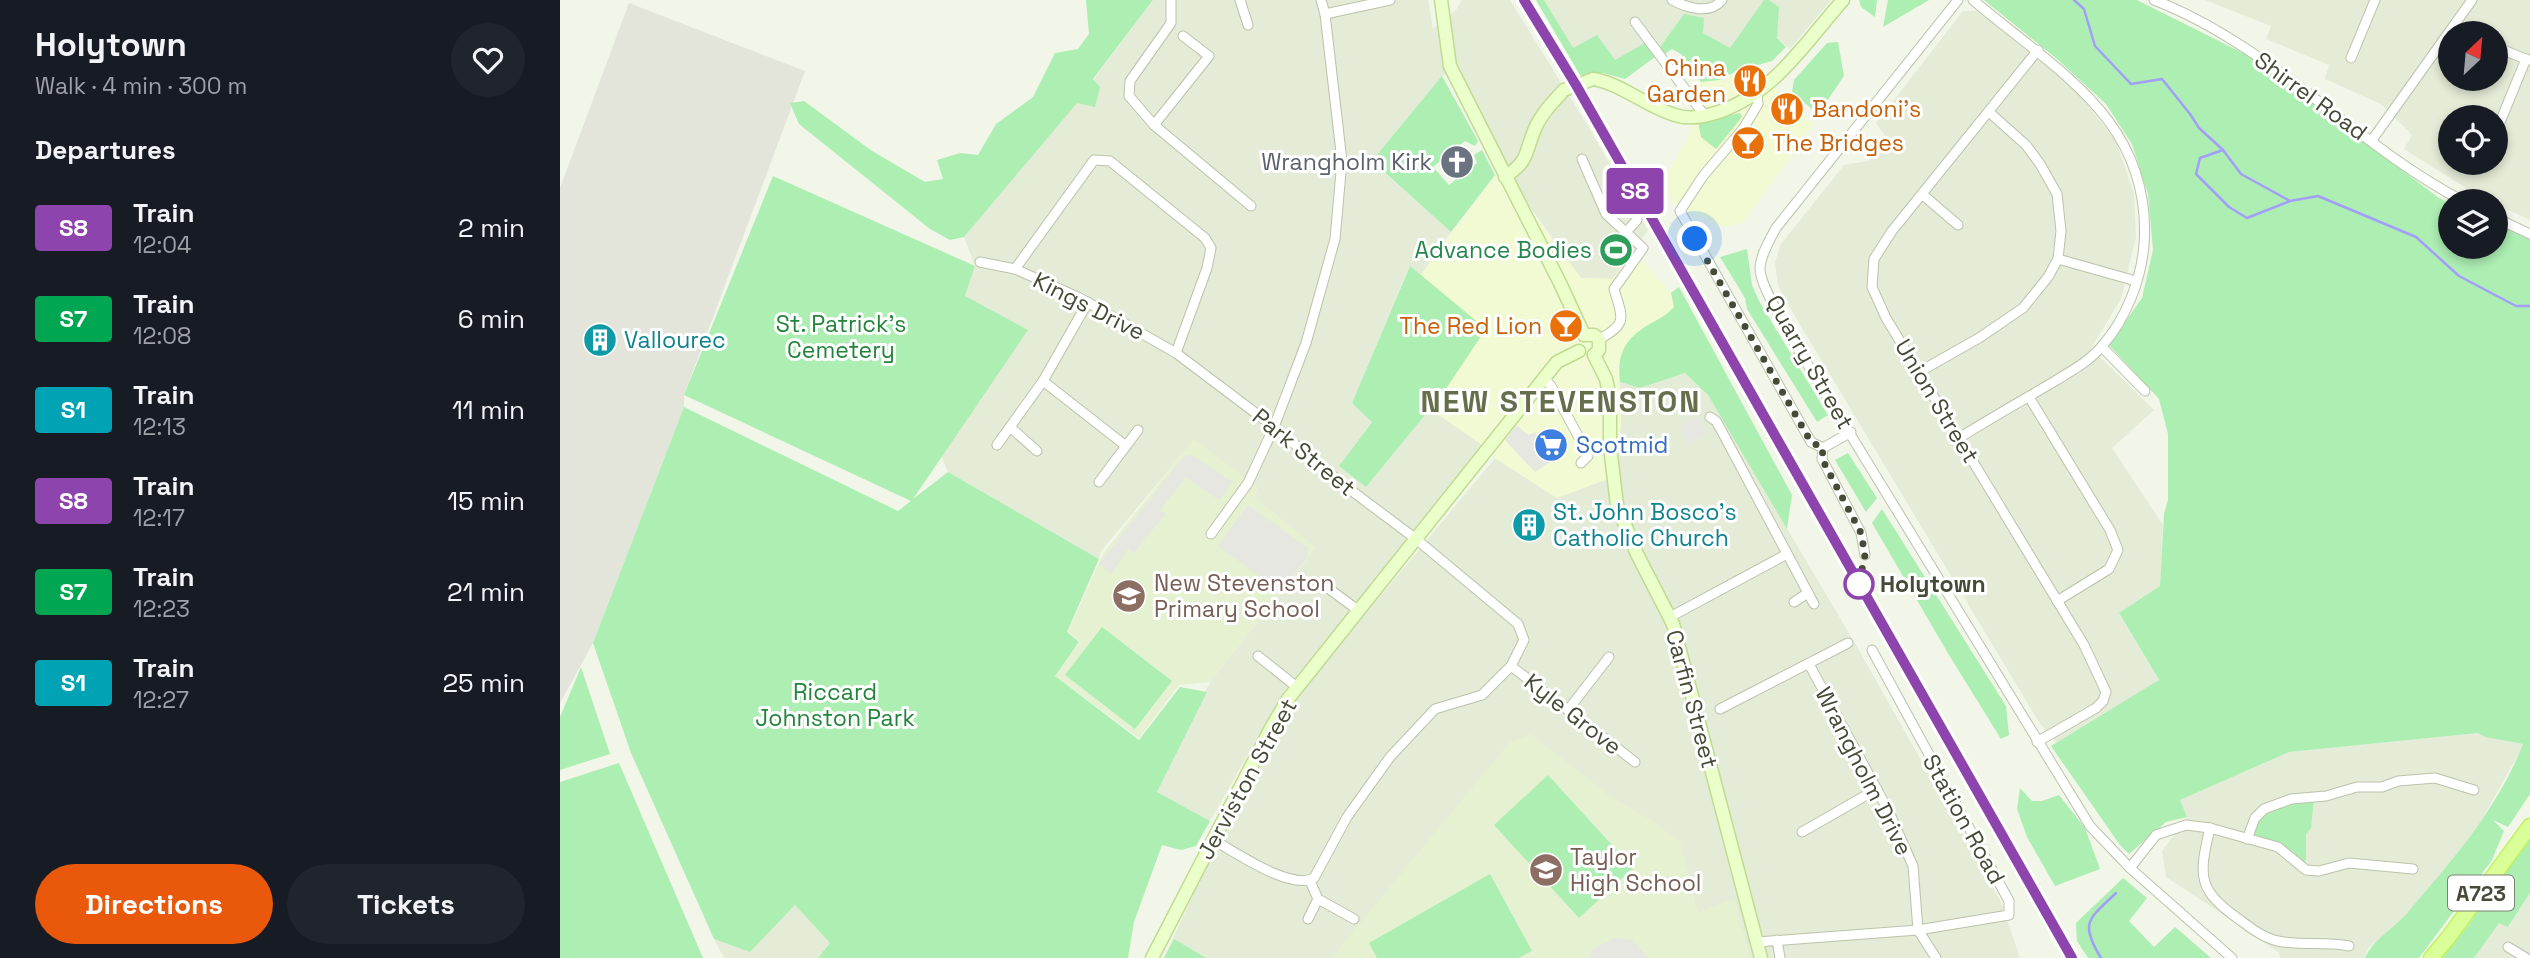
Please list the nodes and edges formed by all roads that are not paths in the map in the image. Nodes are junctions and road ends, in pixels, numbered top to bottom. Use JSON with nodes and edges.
{"nodes":[{"id":1,"x":1171,"y":0,"type":"edge"},
{"id":2,"x":1240,"y":0,"type":"edge"},
{"id":3,"x":1321,"y":0,"type":"edge"},
{"id":4,"x":1390,"y":0,"type":"edge"},
{"id":5,"x":1441,"y":0,"type":"edge"},
{"id":6,"x":1672,"y":0,"type":"edge"},
{"id":7,"x":1721,"y":0,"type":"edge"},
{"id":8,"x":1843,"y":0,"type":"edge"},
{"id":9,"x":1958,"y":0,"type":"edge"},
{"id":10,"x":1973,"y":0,"type":"edge"},
{"id":11,"x":2154,"y":0,"type":"edge"},
{"id":12,"x":2375,"y":0,"type":"edge"},
{"id":13,"x":2472,"y":0,"type":"edge"},
{"id":14,"x":1325,"y":14,"type":"junction"},
{"id":15,"x":2461,"y":21,"type":"edge"},
{"id":16,"x":1635,"y":22,"type":"dead end"},
{"id":17,"x":1248,"y":25,"type":"dead end"},
{"id":18,"x":1183,"y":36,"type":"dead end"},
{"id":19,"x":2038,"y":50,"type":"junction"},
{"id":20,"x":2508,"y":52,"type":"edge"},
{"id":21,"x":2438,"y":54,"type":"edge"},
{"id":22,"x":2351,"y":58,"type":"dead end"},
{"id":23,"x":2528,"y":60,"type":"edge"},
{"id":24,"x":1757,"y":93,"type":"junction"},
{"id":25,"x":2508,"y":105,"type":"edge"},
{"id":26,"x":1989,"y":112,"type":"junction"},
{"id":27,"x":1705,"y":116,"type":"junction"},
{"id":28,"x":1154,"y":125,"type":"junction"},
{"id":29,"x":2372,"y":140,"type":"junction"},
{"id":30,"x":1582,"y":159,"type":"dead end"},
{"id":31,"x":1505,"y":177,"type":"junction"},
{"id":32,"x":2443,"y":189,"type":"edge"},
{"id":33,"x":1923,"y":195,"type":"junction"},
{"id":34,"x":1251,"y":206,"type":"dead end"},
{"id":35,"x":1637,"y":220,"type":"dead end"},
{"id":36,"x":2508,"y":224,"type":"edge"},
{"id":37,"x":1958,"y":225,"type":"dead end"},
{"id":38,"x":1626,"y":232,"type":"junction"},
{"id":39,"x":2530,"y":234,"type":"edge"},
{"id":40,"x":2059,"y":259,"type":"junction"},
{"id":41,"x":980,"y":262,"type":"dead end"},
{"id":42,"x":1014,"y":269,"type":"junction"},
{"id":43,"x":2136,"y":281,"type":"junction"},
{"id":44,"x":1087,"y":302,"type":"junction"},
{"id":45,"x":1584,"y":335,"type":"junction"},
{"id":46,"x":1599,"y":340,"type":"junction"},
{"id":47,"x":2102,"y":347,"type":"junction"},
{"id":48,"x":1579,"y":351,"type":"junction"},
{"id":49,"x":1176,"y":353,"type":"junction"},
{"id":50,"x":1594,"y":355,"type":"junction"},
{"id":51,"x":1191,"y":365,"type":"joint"},
{"id":52,"x":1919,"y":372,"type":"junction"},
{"id":53,"x":1544,"y":378,"type":"junction"},
{"id":54,"x":1043,"y":381,"type":"junction"},
{"id":55,"x":2145,"y":391,"type":"dead end"},
{"id":56,"x":2029,"y":397,"type":"junction"},
{"id":57,"x":1710,"y":418,"type":"dead end"},
{"id":58,"x":1010,"y":427,"type":"junction"},
{"id":59,"x":1275,"y":428,"type":"junction"},
{"id":60,"x":1138,"y":430,"type":"dead end"},
{"id":61,"x":1851,"y":432,"type":"junction"},
{"id":62,"x":1959,"y":438,"type":"junction"},
{"id":63,"x":998,"y":445,"type":"dead end"},
{"id":64,"x":1583,"y":445,"type":"junction"},
{"id":65,"x":1126,"y":446,"type":"junction"},
{"id":66,"x":1610,"y":447,"type":"junction"},
{"id":67,"x":1823,"y":448,"type":"junction"},
{"id":68,"x":1037,"y":452,"type":"dead end"},
{"id":69,"x":1581,"y":463,"type":"dead end"},
{"id":70,"x":1099,"y":482,"type":"dead end"},
{"id":71,"x":1211,"y":534,"type":"dead end"},
{"id":72,"x":1416,"y":539,"type":"junction"},
{"id":73,"x":1787,"y":554,"type":"junction"},
{"id":74,"x":1865,"y":555,"type":"dead end"},
{"id":75,"x":1328,"y":588,"type":"dead end"},
{"id":76,"x":1808,"y":593,"type":"junction"},
{"id":77,"x":2057,"y":601,"type":"junction"},
{"id":78,"x":1794,"y":602,"type":"dead end"},
{"id":79,"x":1814,"y":604,"type":"dead end"},
{"id":80,"x":1359,"y":611,"type":"junction"},
{"id":81,"x":1670,"y":617,"type":"junction"},
{"id":82,"x":1848,"y":643,"type":"dead end"},
{"id":83,"x":1872,"y":650,"type":"dead end"},
{"id":84,"x":1258,"y":656,"type":"dead end"},
{"id":85,"x":1609,"y":657,"type":"dead end"},
{"id":86,"x":1809,"y":664,"type":"junction"},
{"id":87,"x":1511,"y":666,"type":"junction"},
{"id":88,"x":1298,"y":688,"type":"junction"},
{"id":89,"x":1720,"y":709,"type":"dead end"},
{"id":90,"x":1568,"y":710,"type":"junction"},
{"id":91,"x":2037,"y":742,"type":"junction"},
{"id":92,"x":1636,"y":762,"type":"dead end"},
{"id":93,"x":1877,"y":789,"type":"junction"},
{"id":94,"x":2474,"y":790,"type":"dead end"},
{"id":95,"x":2530,"y":826,"type":"edge"},
{"id":96,"x":2210,"y":828,"type":"junction"},
{"id":97,"x":1802,"y":832,"type":"dead end"},
{"id":98,"x":2247,"y":839,"type":"junction"},
{"id":99,"x":1213,"y":840,"type":"junction"},
{"id":100,"x":2130,"y":868,"type":"junction"},
{"id":101,"x":2413,"y":869,"type":"dead end"},
{"id":102,"x":1310,"y":881,"type":"junction"},
{"id":103,"x":1318,"y":899,"type":"junction"},
{"id":104,"x":1308,"y":919,"type":"dead end"},
{"id":105,"x":1354,"y":919,"type":"dead end"},
{"id":106,"x":1918,"y":930,"type":"junction"},
{"id":107,"x":1777,"y":940,"type":"junction"},
{"id":108,"x":1757,"y":942,"type":"junction"},
{"id":109,"x":2348,"y":946,"type":"dead end"},
{"id":110,"x":2508,"y":947,"type":"dead end"},
{"id":111,"x":1152,"y":958,"type":"edge"},
{"id":112,"x":1761,"y":958,"type":"edge"},
{"id":113,"x":1780,"y":958,"type":"edge"},
{"id":114,"x":1936,"y":958,"type":"edge"},
{"id":115,"x":2232,"y":958,"type":"edge"},
{"id":116,"x":2431,"y":958,"type":"edge"},
{"id":117,"x":2525,"y":958,"type":"edge"}],
"edges":[{"from":1,"to":28,"type":"street"},
{"from":2,"to":17,"type":"street"},
{"from":3,"to":14,"type":"street"},
{"from":4,"to":14,"type":"street"},
{"from":5,"to":31,"type":"main road"},
{"from":6,"to":7,"type":"street"},
{"from":8,"to":24,"type":"main road"},
{"from":9,"to":61,"type":"street","name":"Quarry Street"},
{"from":10,"to":19,"type":"street"},
{"from":11,"to":29,"type":"street","name":"Shirrel Road"},
{"from":12,"to":22,"type":"street"},
{"from":13,"to":15,"type":"street"},
{"from":14,"to":59,"type":"street"},
{"from":16,"to":27,"type":"street"},
{"from":18,"to":28,"type":"street"},
{"from":19,"to":26,"type":"street","name":"Union Street"},
{"from":19,"to":43,"type":"street"},
{"from":20,"to":23,"type":"street"},
{"from":21,"to":29,"type":"street"},
{"from":23,"to":25,"type":"street"},
{"from":24,"to":27,"type":"main road"},
{"from":24,"to":67,"type":"street"},
{"from":26,"to":33,"type":"street","name":"Union Street"},
{"from":26,"to":40,"type":"street"},
{"from":27,"to":31,"type":"main road","bridge":true},
{"from":28,"to":34,"type":"street"},
{"from":29,"to":32,"type":"street","name":"Shirrel Road"},
{"from":30,"to":38,"type":"street"},
{"from":31,"to":45,"type":"main road"},
{"from":33,"to":37,"type":"street"},
{"from":33,"to":52,"type":"street","name":"Union Street"},
{"from":35,"to":38,"type":"street"},
{"from":36,"to":39,"type":"street"},
{"from":38,"to":46,"type":"street"},
{"from":40,"to":43,"type":"street"},
{"from":40,"to":52,"type":"street"},
{"from":41,"to":42,"type":"street","name":"Kings Drive"},
{"from":42,"to":44,"type":"street","name":"Kings Drive"},
{"from":42,"to":49,"type":"street"},
{"from":43,"to":47,"type":"street"},
{"from":44,"to":49,"type":"street","name":"Kings Drive"},
{"from":44,"to":54,"type":"street"},
{"from":45,"to":46,"type":"main road"},
{"from":45,"to":48,"type":"main road"},
{"from":46,"to":50,"type":"main road"},
{"from":47,"to":55,"type":"street"},
{"from":47,"to":56,"type":"street"},
{"from":48,"to":50,"type":"main road"},
{"from":48,"to":53,"type":"main road","name":"Jerviston Street"},
{"from":49,"to":51,"type":"street","name":"Kings Drive"},
{"from":50,"to":66,"type":"main road","name":"Carfin Street"},
{"from":51,"to":59,"type":"street","name":"Park Street"},
{"from":52,"to":62,"type":"street","name":"Union Street"},
{"from":53,"to":64,"type":"street"},
{"from":53,"to":72,"type":"main road","name":"Jerviston Street"},
{"from":54,"to":58,"type":"street"},
{"from":54,"to":65,"type":"street"},
{"from":56,"to":62,"type":"street"},
{"from":56,"to":77,"type":"street"},
{"from":57,"to":73,"type":"street"},
{"from":58,"to":63,"type":"street"},
{"from":58,"to":68,"type":"street"},
{"from":59,"to":71,"type":"street"},
{"from":59,"to":72,"type":"street","name":"Park Street"},
{"from":60,"to":65,"type":"street"},
{"from":61,"to":67,"type":"street"},
{"from":61,"to":91,"type":"street","name":"Quarry Street"},
{"from":62,"to":77,"type":"street","name":"Union Street"},
{"from":64,"to":66,"type":"street"},
{"from":64,"to":69,"type":"street"},
{"from":65,"to":70,"type":"street"},
{"from":66,"to":81,"type":"main road","name":"Carfin Street"},
{"from":67,"to":74,"type":"street"},
{"from":72,"to":80,"type":"main road","name":"Jerviston Street"},
{"from":72,"to":87,"type":"street","name":"Park Street"},
{"from":73,"to":76,"type":"street"},
{"from":73,"to":81,"type":"street"},
{"from":75,"to":80,"type":"street"},
{"from":76,"to":78,"type":"street"},
{"from":76,"to":79,"type":"street"},
{"from":77,"to":91,"type":"street","name":"Union Street"},
{"from":80,"to":88,"type":"main road","name":"Jerviston Street"},
{"from":81,"to":108,"type":"main road","name":"Carfin Street"},
{"from":82,"to":86,"type":"street"},
{"from":83,"to":106,"type":"street","name":"Station Road"},
{"from":84,"to":88,"type":"street"},
{"from":85,"to":90,"type":"street"},
{"from":86,"to":89,"type":"street"},
{"from":86,"to":93,"type":"street","name":"Wrangholm Drive"},
{"from":87,"to":90,"type":"street","name":"Kyle Grove"},
{"from":87,"to":102,"type":"street"},
{"from":88,"to":99,"type":"main road","name":"Jerviston Street"},
{"from":90,"to":92,"type":"street","name":"Kyle Grove"},
{"from":91,"to":100,"type":"street","name":"Quarry Street"},
{"from":93,"to":97,"type":"street"},
{"from":93,"to":106,"type":"street","name":"Wrangholm Drive"},
{"from":94,"to":98,"type":"street"},
{"from":95,"to":116,"type":"main road","number":"A723"},
{"from":96,"to":98,"type":"street"},
{"from":96,"to":100,"type":"street"},
{"from":96,"to":109,"type":"street"},
{"from":98,"to":101,"type":"street"},
{"from":99,"to":102,"type":"street"},
{"from":99,"to":111,"type":"main road","name":"Jerviston Street"},
{"from":100,"to":115,"type":"street","name":"Quarry Street"},
{"from":102,"to":103,"type":"street"},
{"from":103,"to":104,"type":"street"},
{"from":103,"to":105,"type":"street"},
{"from":106,"to":107,"type":"street","name":"Station Road"},
{"from":106,"to":114,"type":"street","name":"Wrangholm Drive"},
{"from":107,"to":108,"type":"street","name":"Station Road"},
{"from":107,"to":113,"type":"street"},
{"from":108,"to":112,"type":"main road","name":"Carfin Street"},
{"from":110,"to":117,"type":"street"}]}
